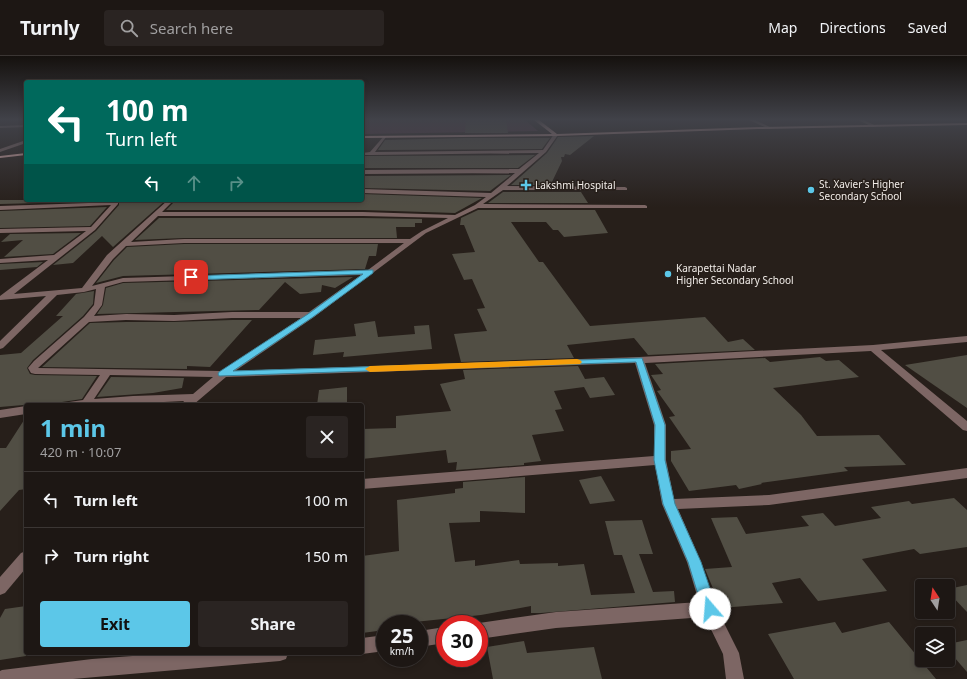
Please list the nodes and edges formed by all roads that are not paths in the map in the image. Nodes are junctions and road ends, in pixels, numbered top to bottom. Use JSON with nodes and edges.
{"nodes":[{"id":1,"x":375,"y":149,"type":"edge"},
{"id":2,"x":544,"y":151,"type":"joint"},
{"id":3,"x":0,"y":153,"type":"edge"},
{"id":4,"x":24,"y":154,"type":"edge"},
{"id":5,"x":364,"y":154,"type":"edge"},
{"id":6,"x":371,"y":154,"type":"junction"},
{"id":7,"x":520,"y":171,"type":"junction"},
{"id":8,"x":364,"y":172,"type":"edge"},
{"id":9,"x":502,"y":188,"type":"junction"},
{"id":10,"x":625,"y":189,"type":"dead end"},
{"id":11,"x":364,"y":192,"type":"edge"},
{"id":12,"x":490,"y":195,"type":"junction"},
{"id":13,"x":169,"y":202,"type":"edge"},
{"id":14,"x":477,"y":206,"type":"junction"},
{"id":15,"x":645,"y":207,"type":"dead end"},
{"id":16,"x":0,"y":208,"type":"edge"},
{"id":17,"x":157,"y":214,"type":"junction"},
{"id":18,"x":456,"y":216,"type":"junction"},
{"id":19,"x":93,"y":229,"type":"junction"},
{"id":20,"x":0,"y":231,"type":"edge"},
{"id":21,"x":413,"y":241,"type":"junction"},
{"id":22,"x":123,"y":244,"type":"junction"},
{"id":23,"x":56,"y":257,"type":"junction"},
{"id":24,"x":0,"y":261,"type":"edge"},
{"id":25,"x":371,"y":272,"type":"junction"},
{"id":26,"x":101,"y":286,"type":"junction"},
{"id":27,"x":84,"y":290,"type":"junction"},
{"id":28,"x":54,"y":293,"type":"junction"},
{"id":29,"x":2,"y":298,"type":"edge"},
{"id":30,"x":310,"y":315,"type":"junction"},
{"id":31,"x":87,"y":319,"type":"junction"},
{"id":32,"x":967,"y":339,"type":"edge"},
{"id":33,"x":0,"y":346,"type":"edge"},
{"id":34,"x":872,"y":348,"type":"junction"},
{"id":35,"x":639,"y":360,"type":"junction"},
{"id":36,"x":107,"y":372,"type":"junction"},
{"id":37,"x":222,"y":374,"type":"junction"},
{"id":38,"x":194,"y":397,"type":"junction"},
{"id":39,"x":87,"y":402,"type":"junction"},
{"id":40,"x":80,"y":403,"type":"edge"},
{"id":41,"x":188,"y":403,"type":"edge"},
{"id":42,"x":24,"y":410,"type":"edge"},
{"id":43,"x":0,"y":414,"type":"edge"},
{"id":44,"x":967,"y":427,"type":"edge"},
{"id":45,"x":660,"y":460,"type":"junction"},
{"id":46,"x":967,"y":473,"type":"edge"},
{"id":47,"x":364,"y":484,"type":"edge"},
{"id":48,"x":669,"y":504,"type":"junction"},
{"id":49,"x":24,"y":559,"type":"edge"},
{"id":50,"x":0,"y":588,"type":"edge"},
{"id":51,"x":710,"y":609,"type":"junction"},
{"id":52,"x":488,"y":629,"type":"edge"},
{"id":53,"x":376,"y":644,"type":"edge"},
{"id":54,"x":364,"y":646,"type":"edge"},
{"id":55,"x":255,"y":655,"type":"edge"},
{"id":56,"x":2,"y":679,"type":"edge"},
{"id":57,"x":735,"y":679,"type":"edge"}],
"edges":[{"from":1,"to":6,"type":"street"},
{"from":2,"to":6,"type":"street"},
{"from":2,"to":7,"type":"street"},
{"from":3,"to":4,"type":"main road"},
{"from":5,"to":6,"type":"street"},
{"from":7,"to":8,"type":"street"},
{"from":7,"to":9,"type":"street"},
{"from":9,"to":10,"type":"street"},
{"from":9,"to":12,"type":"street"},
{"from":11,"to":12,"type":"street"},
{"from":12,"to":14,"type":"street"},
{"from":13,"to":17,"type":"street"},
{"from":14,"to":15,"type":"street"},
{"from":14,"to":18,"type":"street"},
{"from":16,"to":19,"type":"street"},
{"from":17,"to":18,"type":"street"},
{"from":17,"to":22,"type":"street"},
{"from":18,"to":21,"type":"street"},
{"from":19,"to":20,"type":"street"},
{"from":19,"to":23,"type":"street"},
{"from":21,"to":22,"type":"street"},
{"from":21,"to":25,"type":"street"},
{"from":22,"to":27,"type":"street"},
{"from":23,"to":24,"type":"street"},
{"from":23,"to":29,"type":"street"},
{"from":25,"to":26,"type":"street"},
{"from":25,"to":30,"type":"street"},
{"from":26,"to":27,"type":"street"},
{"from":26,"to":31,"type":"street"},
{"from":27,"to":28,"type":"street"},
{"from":28,"to":29,"type":"street"},
{"from":28,"to":33,"type":"street"},
{"from":30,"to":31,"type":"street"},
{"from":30,"to":37,"type":"street"},
{"from":31,"to":36,"type":"street"},
{"from":32,"to":34,"type":"street"},
{"from":34,"to":35,"type":"street"},
{"from":34,"to":44,"type":"street"},
{"from":35,"to":37,"type":"street"},
{"from":35,"to":45,"type":"street"},
{"from":36,"to":37,"type":"street"},
{"from":36,"to":39,"type":"street"},
{"from":37,"to":38,"type":"street"},
{"from":38,"to":39,"type":"street"},
{"from":38,"to":41,"type":"street"},
{"from":39,"to":40,"type":"street"},
{"from":42,"to":43,"type":"street"},
{"from":45,"to":47,"type":"street"},
{"from":45,"to":48,"type":"street"},
{"from":46,"to":48,"type":"street"},
{"from":48,"to":51,"type":"street"},
{"from":49,"to":50,"type":"street"},
{"from":51,"to":52,"type":"street"},
{"from":51,"to":57,"type":"street"},
{"from":53,"to":54,"type":"street"},
{"from":55,"to":56,"type":"street"}]}
